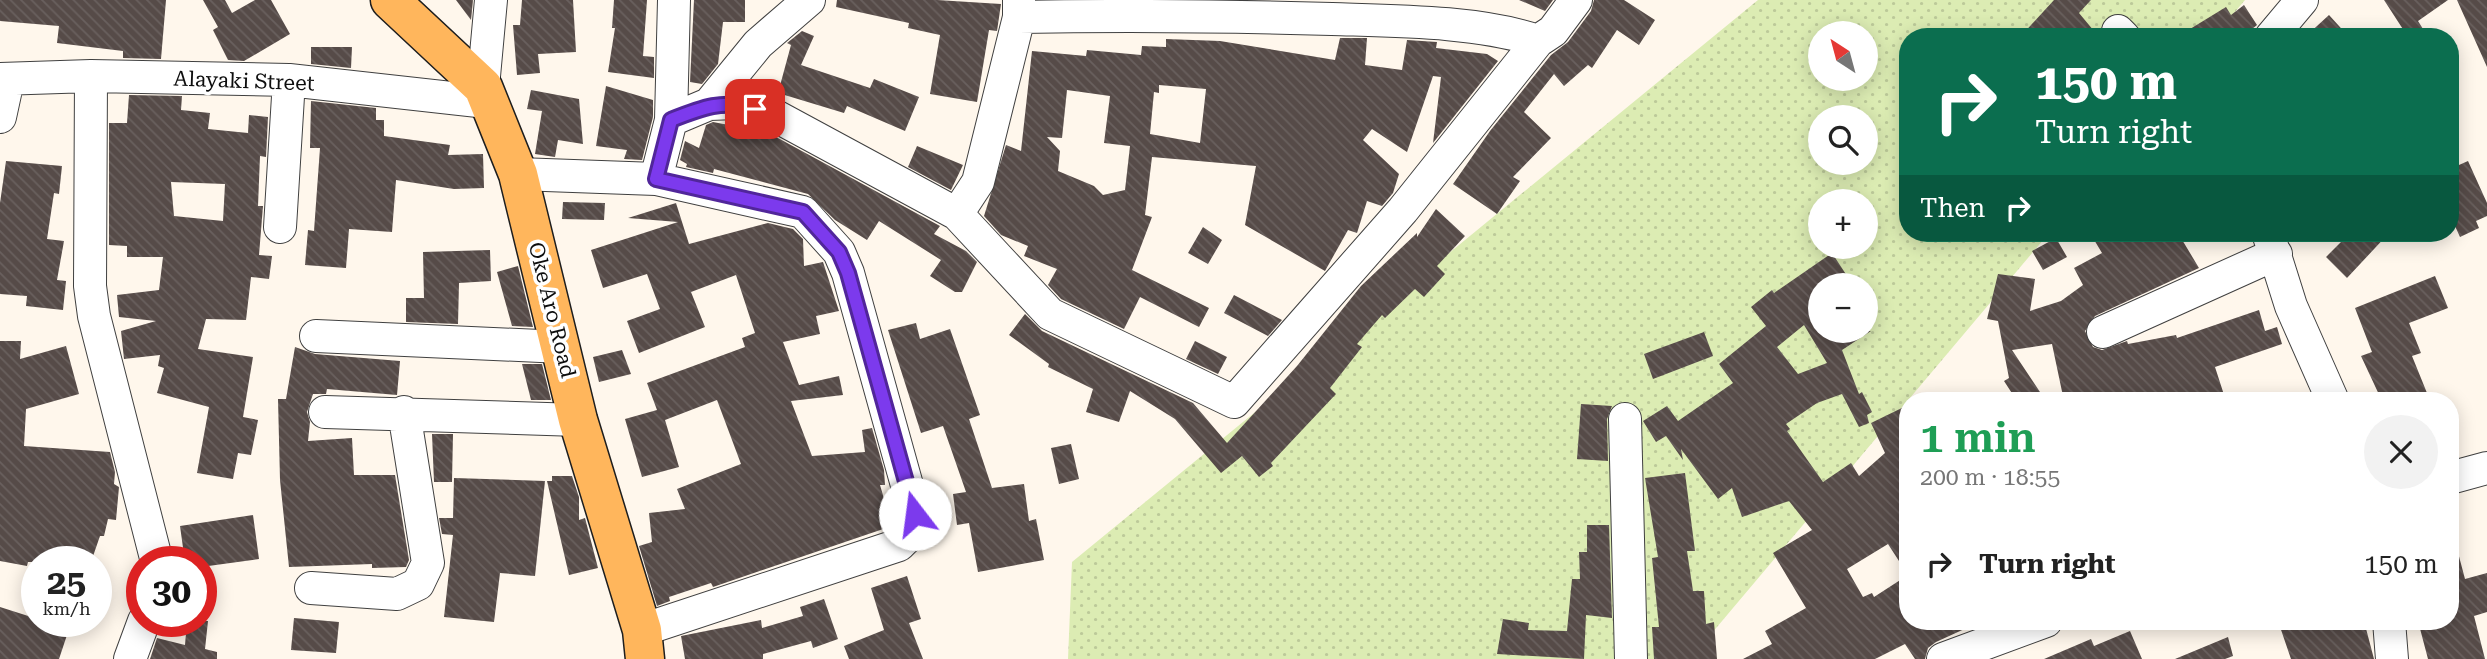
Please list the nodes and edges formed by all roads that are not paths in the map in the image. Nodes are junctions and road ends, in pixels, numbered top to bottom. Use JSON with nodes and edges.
{"nodes":[{"id":1,"x":390,"y":0,"type":"edge"},
{"id":2,"x":491,"y":0,"type":"edge"},
{"id":3,"x":674,"y":0,"type":"edge"},
{"id":4,"x":809,"y":0,"type":"edge"},
{"id":5,"x":1576,"y":0,"type":"edge"},
{"id":6,"x":2302,"y":0,"type":"edge"},
{"id":7,"x":1019,"y":8,"type":"edge"},
{"id":8,"x":2279,"y":28,"type":"edge"},
{"id":9,"x":1538,"y":41,"type":"junction"},
{"id":10,"x":91,"y":76,"type":"junction"},
{"id":11,"x":4,"y":80,"type":"edge"},
{"id":12,"x":289,"y":80,"type":"junction"},
{"id":13,"x":485,"y":95,"type":"junction"},
{"id":14,"x":709,"y":104,"type":"junction"},
{"id":15,"x":0,"y":117,"type":"edge"},
{"id":16,"x":671,"y":120,"type":"junction"},
{"id":17,"x":518,"y":174,"type":"junction"},
{"id":18,"x":656,"y":179,"type":"junction"},
{"id":19,"x":957,"y":214,"type":"junction"},
{"id":20,"x":280,"y":228,"type":"dead end"},
{"id":21,"x":2272,"y":244,"type":"edge"},
{"id":22,"x":2103,"y":332,"type":"dead end"},
{"id":23,"x":316,"y":336,"type":"dead end"},
{"id":24,"x":562,"y":346,"type":"junction"},
{"id":25,"x":2329,"y":392,"type":"edge"},
{"id":26,"x":325,"y":412,"type":"dead end"},
{"id":27,"x":404,"y":412,"type":"junction"},
{"id":28,"x":1625,"y":419,"type":"dead end"},
{"id":29,"x":578,"y":420,"type":"junction"},
{"id":30,"x":2487,"y":468,"type":"edge"},
{"id":31,"x":2459,"y":476,"type":"edge"},
{"id":32,"x":153,"y":546,"type":"edge"},
{"id":33,"x":311,"y":588,"type":"dead end"},
{"id":34,"x":2027,"y":630,"type":"edge"},
{"id":35,"x":2390,"y":630,"type":"edge"},
{"id":36,"x":138,"y":637,"type":"edge"},
{"id":37,"x":644,"y":645,"type":"edge"},
{"id":38,"x":1980,"y":653,"type":"edge"},
{"id":39,"x":130,"y":659,"type":"edge"},
{"id":40,"x":1631,"y":659,"type":"edge"},
{"id":41,"x":1943,"y":659,"type":"edge"},
{"id":42,"x":2392,"y":659,"type":"edge"}],
"edges":[{"from":1,"to":13,"type":"main road","name":"Oke Aro Road"},
{"from":2,"to":13,"type":"street"},
{"from":3,"to":16,"type":"street"},
{"from":4,"to":14,"type":"street"},
{"from":5,"to":9,"type":"street"},
{"from":6,"to":8,"type":"street"},
{"from":7,"to":9,"type":"street"},
{"from":7,"to":19,"type":"street"},
{"from":9,"to":19,"type":"street"},
{"from":10,"to":11,"type":"street","name":"Alayaki Street"},
{"from":10,"to":12,"type":"street","name":"Alayaki Street"},
{"from":10,"to":32,"type":"street"},
{"from":11,"to":15,"type":"street"},
{"from":12,"to":13,"type":"street","name":"Alayaki Street"},
{"from":12,"to":20,"type":"street"},
{"from":13,"to":17,"type":"main road","name":"Oke Aro Road"},
{"from":14,"to":16,"type":"street"},
{"from":14,"to":19,"type":"street"},
{"from":16,"to":18,"type":"street"},
{"from":17,"to":18,"type":"street"},
{"from":17,"to":24,"type":"main road","name":"Oke Aro Road"},
{"from":18,"to":37,"type":"street"},
{"from":21,"to":22,"type":"street"},
{"from":21,"to":25,"type":"street"},
{"from":23,"to":24,"type":"street"},
{"from":24,"to":29,"type":"main road","name":"Oke Aro Road"},
{"from":26,"to":27,"type":"street"},
{"from":27,"to":29,"type":"street"},
{"from":27,"to":33,"type":"street"},
{"from":28,"to":40,"type":"street"},
{"from":29,"to":37,"type":"main road","name":"Oke Aro Road"},
{"from":30,"to":31,"type":"street"},
{"from":34,"to":38,"type":"street"},
{"from":35,"to":42,"type":"street"},
{"from":36,"to":39,"type":"street"},
{"from":38,"to":41,"type":"street"}]}
